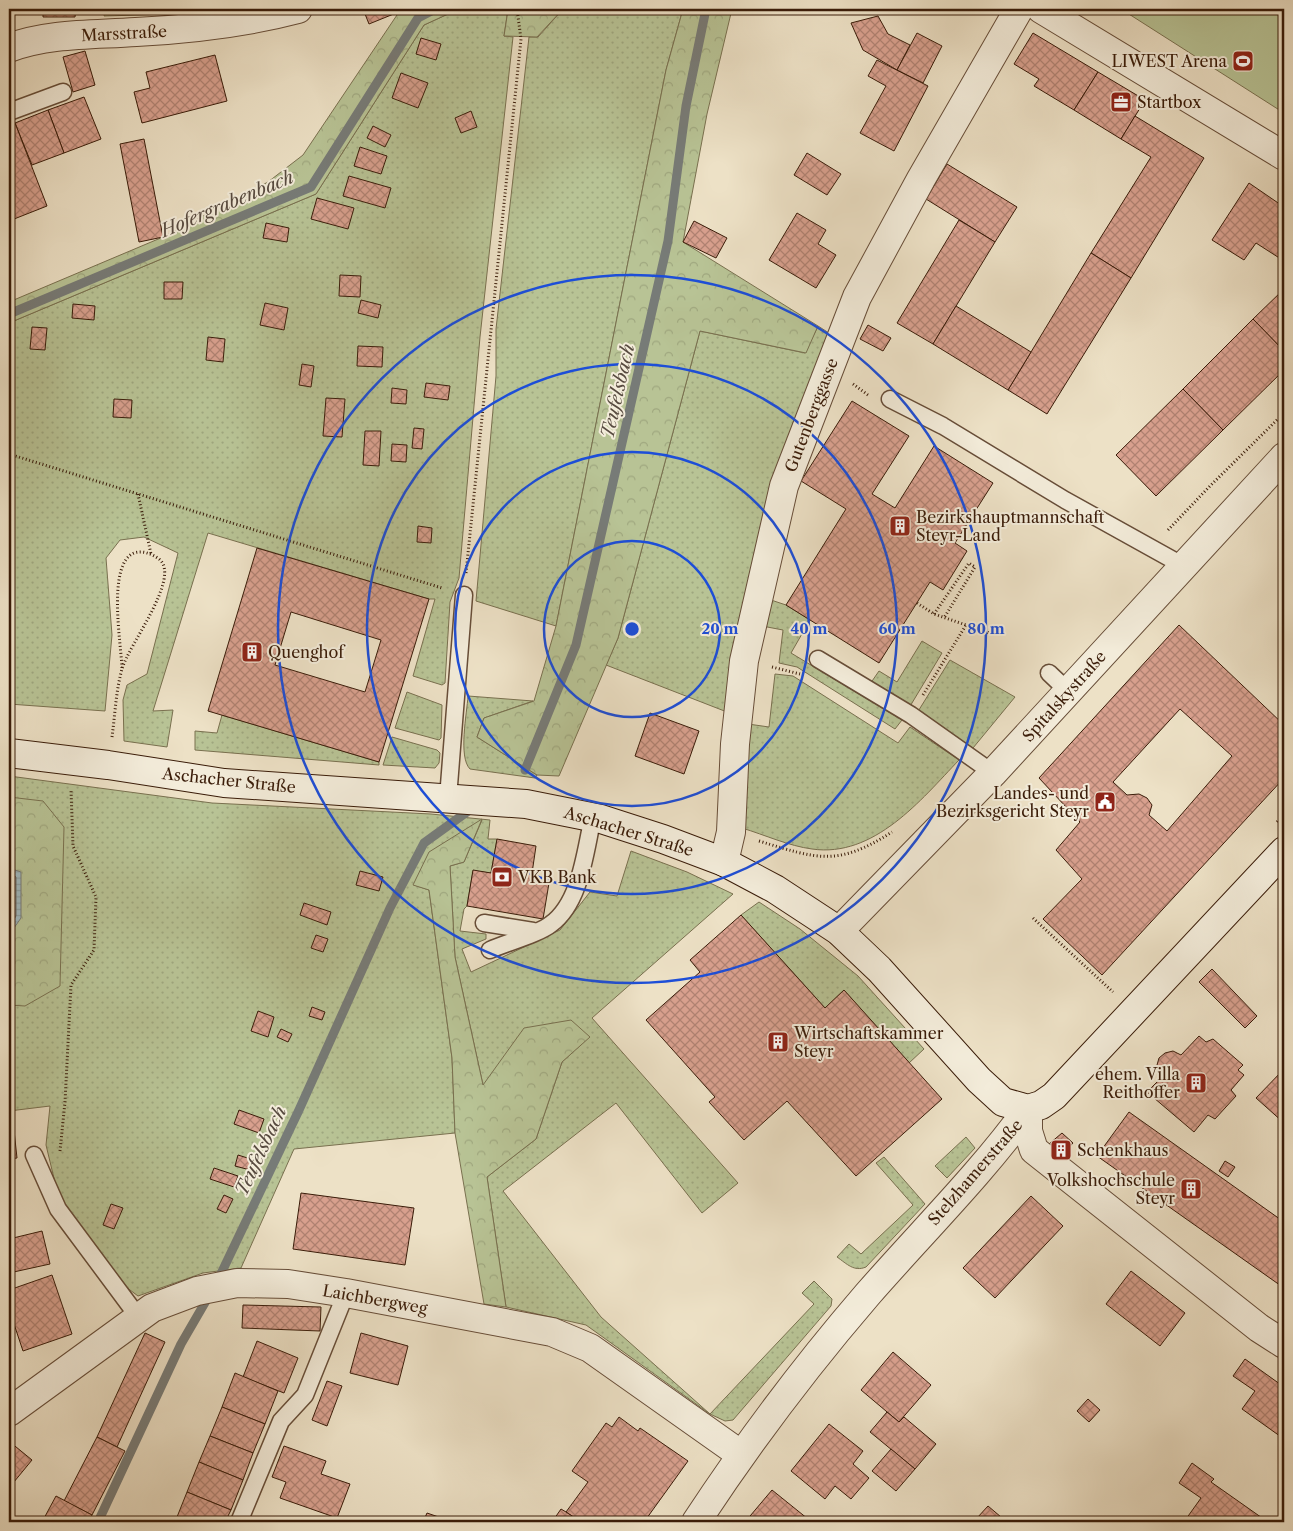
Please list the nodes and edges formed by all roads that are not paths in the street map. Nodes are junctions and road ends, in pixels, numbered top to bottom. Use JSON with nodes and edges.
{"nodes":[{"id":1,"x":298,"y":9,"type":"edge"},
{"id":2,"x":1019,"y":9,"type":"edge"},
{"id":3,"x":1041,"y":9,"type":"edge"},
{"id":4,"x":9,"y":48,"type":"edge"},
{"id":5,"x":63,"y":92,"type":"dead end"},
{"id":6,"x":9,"y":112,"type":"edge"},
{"id":7,"x":1284,"y":156,"type":"edge"},
{"id":8,"x":890,"y":399,"type":"road end"},
{"id":9,"x":1284,"y":457,"type":"edge"},
{"id":10,"x":1182,"y":565,"type":"junction"},
{"id":11,"x":464,"y":595,"type":"road end"},
{"id":12,"x":818,"y":659,"type":"dead end"},
{"id":13,"x":9,"y":753,"type":"edge"},
{"id":14,"x":993,"y":773,"type":"junction"},
{"id":15,"x":448,"y":798,"type":"junction"},
{"id":16,"x":593,"y":817,"type":"junction"},
{"id":17,"x":1284,"y":851,"type":"edge"},
{"id":18,"x":724,"y":862,"type":"junction"},
{"id":19,"x":484,"y":923,"type":"dead end"},
{"id":20,"x":534,"y":931,"type":"junction"},
{"id":21,"x":839,"y":931,"type":"junction"},
{"id":22,"x":490,"y":950,"type":"dead end"},
{"id":23,"x":1028,"y":1108,"type":"junction"},
{"id":24,"x":34,"y":1155,"type":"dead end"},
{"id":25,"x":346,"y":1292,"type":"junction"},
{"id":26,"x":139,"y":1318,"type":"junction"},
{"id":27,"x":1284,"y":1344,"type":"edge"},
{"id":28,"x":9,"y":1412,"type":"edge"},
{"id":29,"x":740,"y":1454,"type":"junction"},
{"id":30,"x":239,"y":1522,"type":"edge"},
{"id":31,"x":696,"y":1522,"type":"edge"}],
"edges":[{"from":1,"to":4,"type":"street","name":"Marsstraße"},
{"from":2,"to":18,"type":"street","name":"Gutenberggasse"},
{"from":3,"to":7,"type":"street"},
{"from":5,"to":6,"type":"lane"},
{"from":8,"to":10,"type":"lane"},
{"from":9,"to":10,"type":"street","name":"Spitalskystraße"},
{"from":10,"to":14,"type":"street","name":"Spitalskystraße"},
{"from":11,"to":15,"type":"lane"},
{"from":12,"to":14,"type":"lane"},
{"from":13,"to":15,"type":"street","name":"Aschacher Straße"},
{"from":14,"to":21,"type":"street","name":"Spitalskystraße"},
{"from":15,"to":16,"type":"street","name":"Aschacher Straße"},
{"from":16,"to":18,"type":"street","name":"Aschacher Straße"},
{"from":16,"to":20,"type":"lane"},
{"from":17,"to":23,"type":"street","name":"Stelzhamerstraße"},
{"from":18,"to":21,"type":"street","name":"Aschacher Straße"},
{"from":19,"to":20,"type":"lane"},
{"from":20,"to":22,"type":"lane"},
{"from":21,"to":23,"type":"street","name":"Aschacher Straße"},
{"from":23,"to":27,"type":"street"},
{"from":23,"to":29,"type":"street","name":"Stelzhamerstraße"},
{"from":24,"to":26,"type":"lane"},
{"from":25,"to":26,"type":"street","name":"Laichbergweg"},
{"from":25,"to":29,"type":"street","name":"Laichbergweg"},
{"from":25,"to":30,"type":"lane"},
{"from":26,"to":28,"type":"street","name":"Laichbergweg"},
{"from":29,"to":31,"type":"street","name":"Stelzhamerstraße"}]}
